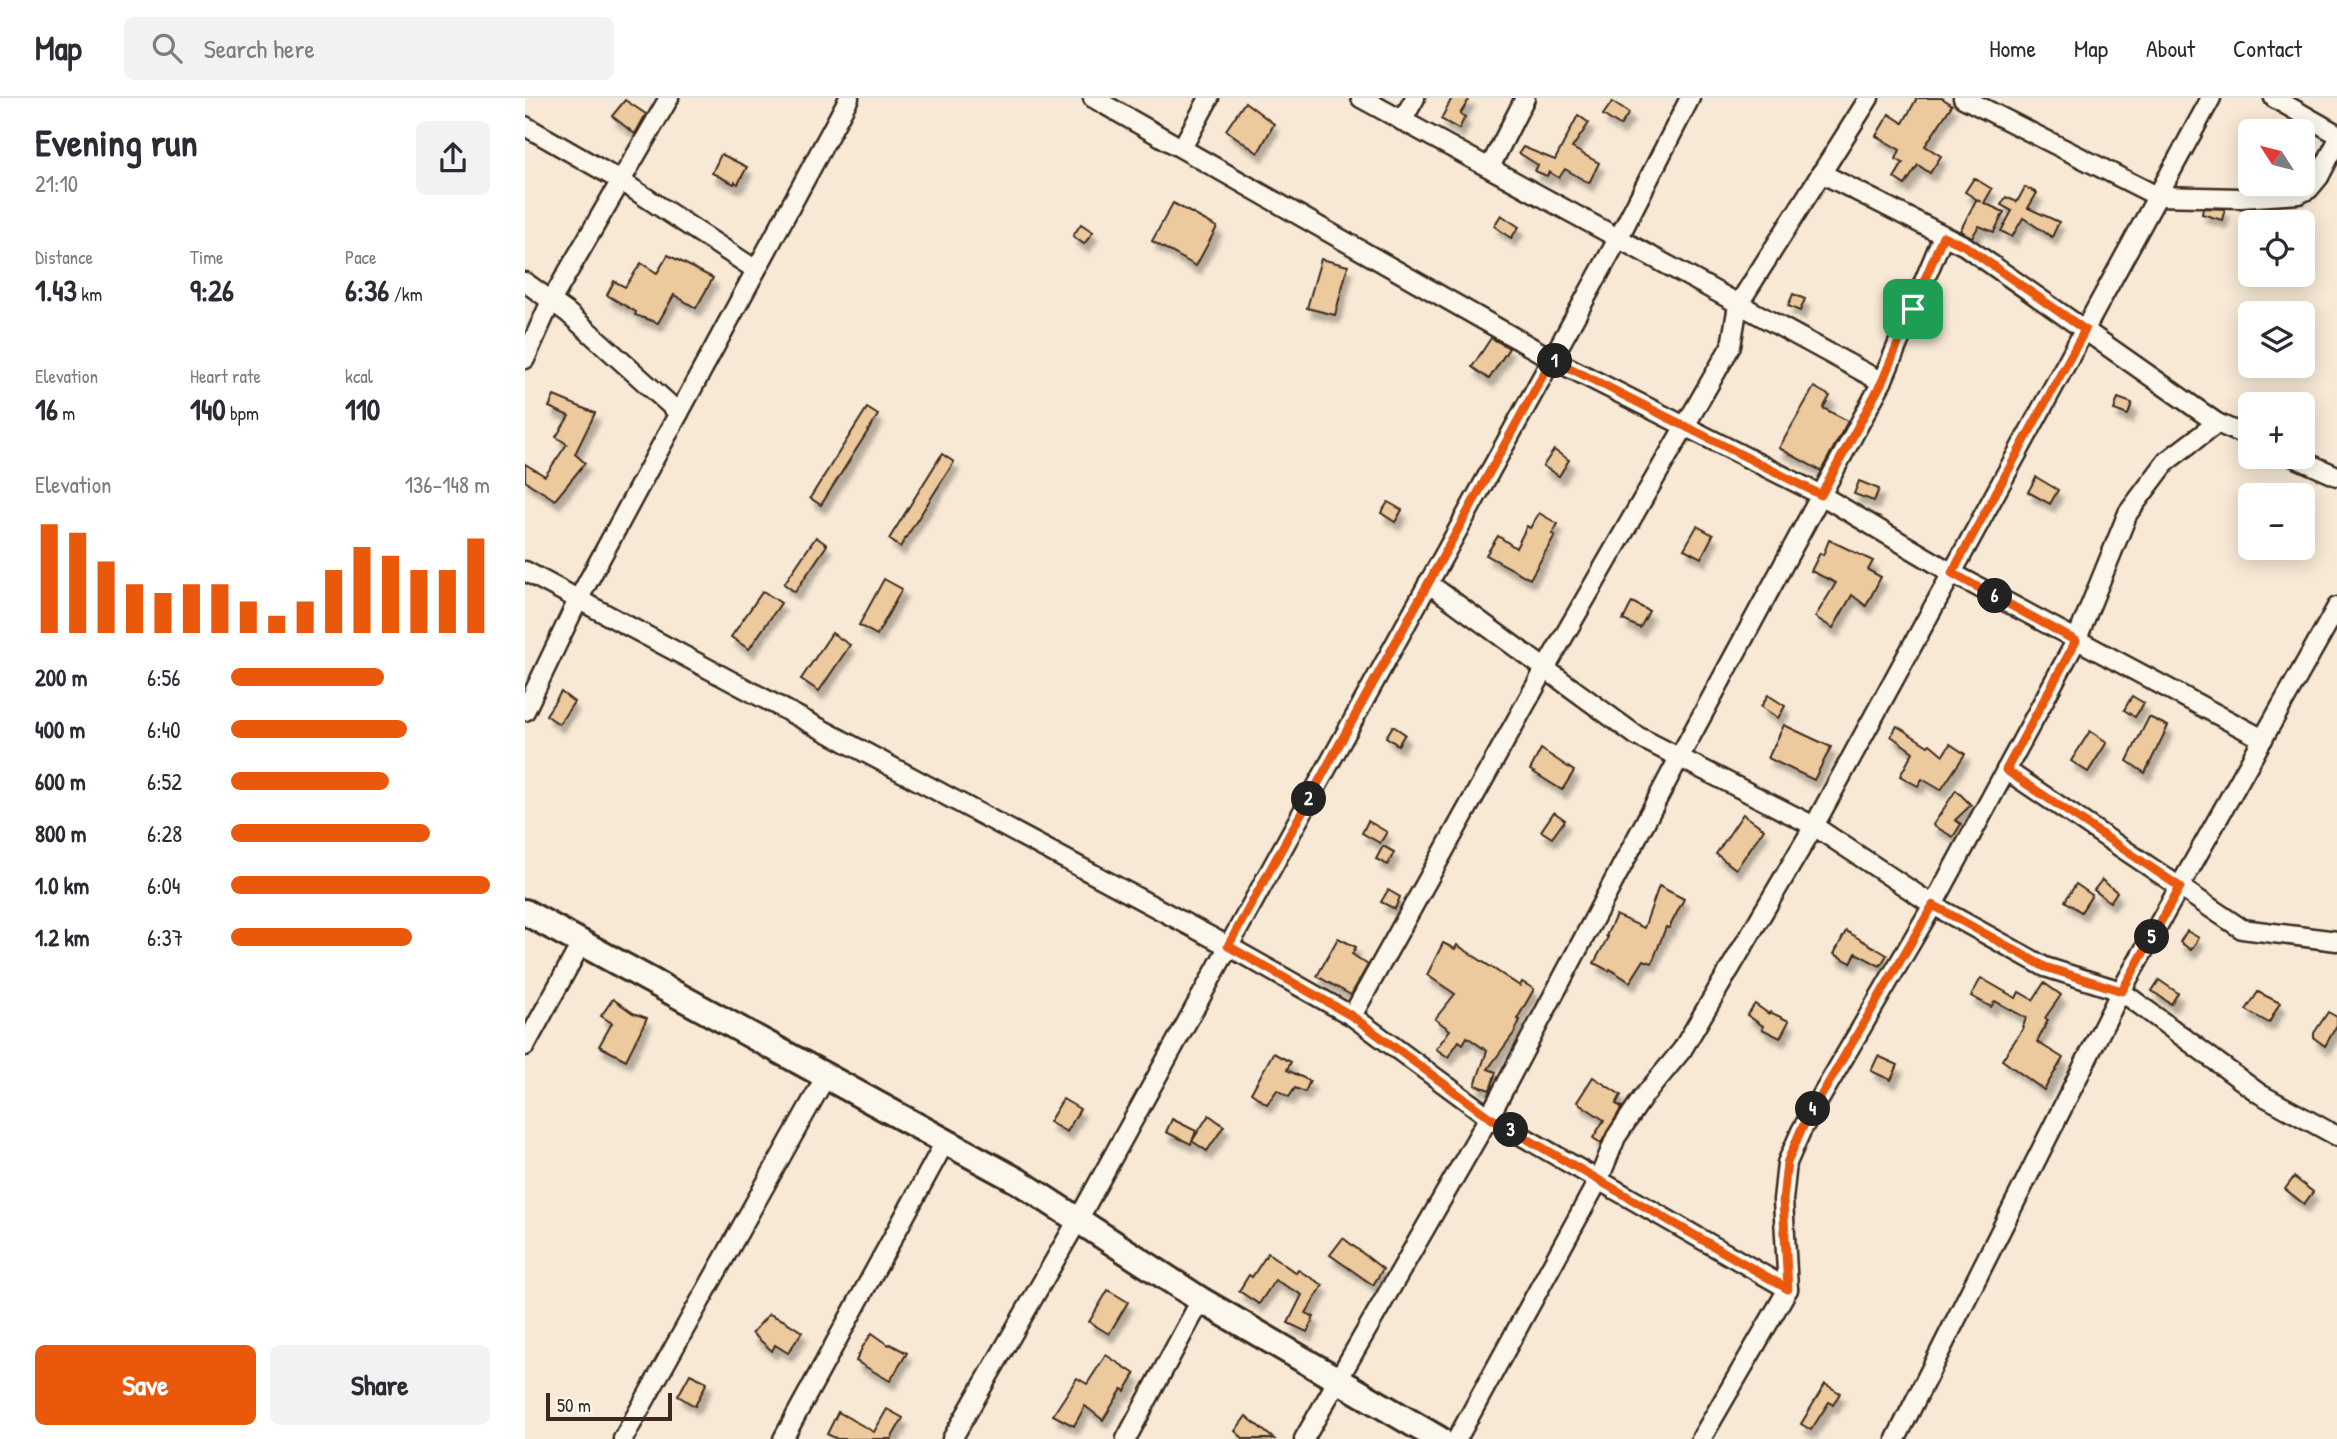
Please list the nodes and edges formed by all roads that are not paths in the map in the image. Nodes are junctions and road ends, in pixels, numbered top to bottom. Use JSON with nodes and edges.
{"nodes":[{"id":1,"x":670,"y":98,"type":"edge"},
{"id":2,"x":849,"y":98,"type":"edge"},
{"id":3,"x":1093,"y":98,"type":"edge"},
{"id":4,"x":1209,"y":98,"type":"edge"},
{"id":5,"x":1361,"y":98,"type":"edge"},
{"id":6,"x":1415,"y":98,"type":"edge"},
{"id":7,"x":1525,"y":98,"type":"edge"},
{"id":8,"x":1689,"y":98,"type":"edge"},
{"id":9,"x":1869,"y":98,"type":"edge"},
{"id":10,"x":1963,"y":98,"type":"edge"},
{"id":11,"x":2211,"y":98,"type":"edge"},
{"id":12,"x":2274,"y":98,"type":"edge"},
{"id":13,"x":1402,"y":121,"type":"junction"},
{"id":14,"x":525,"y":126,"type":"edge"},
{"id":15,"x":2337,"y":134,"type":"edge"},
{"id":16,"x":2337,"y":142,"type":"edge"},
{"id":17,"x":1182,"y":148,"type":"junction"},
{"id":18,"x":1490,"y":167,"type":"junction"},
{"id":19,"x":1821,"y":173,"type":"junction"},
{"id":20,"x":621,"y":181,"type":"junction"},
{"id":21,"x":2157,"y":196,"type":"junction"},
{"id":22,"x":1943,"y":236,"type":"junction"},
{"id":23,"x":1618,"y":239,"type":"junction"},
{"id":24,"x":756,"y":270,"type":"junction"},
{"id":25,"x":525,"y":282,"type":"edge"},
{"id":26,"x":551,"y":301,"type":"junction"},
{"id":27,"x":1738,"y":305,"type":"junction"},
{"id":28,"x":2085,"y":330,"type":"junction"},
{"id":29,"x":525,"y":359,"type":"edge"},
{"id":30,"x":1552,"y":359,"type":"junction"},
{"id":31,"x":1882,"y":382,"type":"junction"},
{"id":32,"x":679,"y":413,"type":"junction"},
{"id":33,"x":2217,"y":423,"type":"junction"},
{"id":34,"x":1685,"y":426,"type":"junction"},
{"id":35,"x":2238,"y":432,"type":"edge"},
{"id":36,"x":2315,"y":466,"type":"edge"},
{"id":37,"x":2337,"y":476,"type":"edge"},
{"id":38,"x":1821,"y":495,"type":"junction"},
{"id":39,"x":525,"y":571,"type":"edge"},
{"id":40,"x":1952,"y":573,"type":"junction"},
{"id":41,"x":1428,"y":583,"type":"junction"},
{"id":42,"x":578,"y":600,"type":"junction"},
{"id":43,"x":2337,"y":607,"type":"edge"},
{"id":44,"x":2076,"y":641,"type":"junction"},
{"id":45,"x":1545,"y":669,"type":"junction"},
{"id":46,"x":525,"y":711,"type":"edge"},
{"id":47,"x":2263,"y":739,"type":"junction"},
{"id":48,"x":1679,"y":758,"type":"junction"},
{"id":49,"x":2006,"y":770,"type":"junction"},
{"id":50,"x":1814,"y":826,"type":"junction"},
{"id":51,"x":2180,"y":887,"type":"junction"},
{"id":52,"x":1933,"y":905,"type":"junction"},
{"id":53,"x":525,"y":912,"type":"edge"},
{"id":54,"x":2337,"y":941,"type":"edge"},
{"id":55,"x":582,"y":942,"type":"junction"},
{"id":56,"x":1228,"y":946,"type":"junction"},
{"id":57,"x":2122,"y":991,"type":"junction"},
{"id":58,"x":1352,"y":1016,"type":"junction"},
{"id":59,"x":525,"y":1046,"type":"edge"},
{"id":60,"x":826,"y":1076,"type":"junction"},
{"id":61,"x":1489,"y":1117,"type":"junction"},
{"id":62,"x":2337,"y":1136,"type":"edge"},
{"id":63,"x":945,"y":1142,"type":"junction"},
{"id":64,"x":1598,"y":1179,"type":"junction"},
{"id":65,"x":1078,"y":1220,"type":"junction"},
{"id":66,"x":1788,"y":1289,"type":"junction"},
{"id":67,"x":1201,"y":1300,"type":"junction"},
{"id":68,"x":1337,"y":1380,"type":"junction"},
{"id":69,"x":623,"y":1439,"type":"edge"},
{"id":70,"x":783,"y":1439,"type":"edge"},
{"id":71,"x":952,"y":1439,"type":"edge"},
{"id":72,"x":1126,"y":1439,"type":"edge"},
{"id":73,"x":1304,"y":1439,"type":"edge"},
{"id":74,"x":1439,"y":1439,"type":"edge"},
{"id":75,"x":1457,"y":1439,"type":"edge"},
{"id":76,"x":1700,"y":1439,"type":"edge"},
{"id":77,"x":1896,"y":1439,"type":"edge"}],
"edges":[{"from":1,"to":20,"type":"street"},
{"from":2,"to":24,"type":"street"},
{"from":3,"to":17,"type":"street"},
{"from":4,"to":17,"type":"street"},
{"from":5,"to":13,"type":"street"},
{"from":6,"to":13,"type":"street"},
{"from":7,"to":18,"type":"street"},
{"from":8,"to":23,"type":"street"},
{"from":9,"to":19,"type":"street"},
{"from":10,"to":21,"type":"street"},
{"from":11,"to":21,"type":"street"},
{"from":12,"to":15,"type":"street"},
{"from":13,"to":18,"type":"street"},
{"from":14,"to":20,"type":"street"},
{"from":16,"to":21,"type":"street"},
{"from":17,"to":30,"type":"street"},
{"from":18,"to":23,"type":"street"},
{"from":19,"to":22,"type":"street"},
{"from":19,"to":27,"type":"street"},
{"from":20,"to":24,"type":"street"},
{"from":20,"to":26,"type":"street"},
{"from":21,"to":28,"type":"street"},
{"from":22,"to":28,"type":"street"},
{"from":22,"to":31,"type":"street"},
{"from":23,"to":27,"type":"street"},
{"from":23,"to":30,"type":"street"},
{"from":24,"to":32,"type":"street"},
{"from":25,"to":26,"type":"street"},
{"from":26,"to":29,"type":"street"},
{"from":26,"to":32,"type":"street"},
{"from":27,"to":31,"type":"street"},
{"from":27,"to":34,"type":"street"},
{"from":28,"to":33,"type":"street"},
{"from":28,"to":40,"type":"street"},
{"from":30,"to":34,"type":"street"},
{"from":30,"to":41,"type":"street"},
{"from":31,"to":38,"type":"street"},
{"from":32,"to":42,"type":"street"},
{"from":33,"to":35,"type":"street"},
{"from":33,"to":44,"type":"street"},
{"from":34,"to":38,"type":"street"},
{"from":34,"to":45,"type":"street"},
{"from":36,"to":37,"type":"street"},
{"from":38,"to":40,"type":"street"},
{"from":38,"to":48,"type":"street"},
{"from":39,"to":42,"type":"street"},
{"from":40,"to":44,"type":"street"},
{"from":40,"to":50,"type":"street"},
{"from":41,"to":45,"type":"street"},
{"from":41,"to":56,"type":"street"},
{"from":42,"to":46,"type":"street"},
{"from":42,"to":56,"type":"street"},
{"from":43,"to":47,"type":"street"},
{"from":44,"to":47,"type":"street"},
{"from":44,"to":49,"type":"street"},
{"from":45,"to":48,"type":"street"},
{"from":45,"to":58,"type":"street"},
{"from":47,"to":51,"type":"street"},
{"from":48,"to":50,"type":"street"},
{"from":48,"to":61,"type":"street"},
{"from":49,"to":51,"type":"street"},
{"from":49,"to":52,"type":"street"},
{"from":50,"to":52,"type":"street"},
{"from":50,"to":64,"type":"street"},
{"from":51,"to":54,"type":"street"},
{"from":51,"to":57,"type":"street"},
{"from":52,"to":57,"type":"street"},
{"from":52,"to":66,"type":"street"},
{"from":53,"to":55,"type":"street"},
{"from":55,"to":59,"type":"street"},
{"from":55,"to":60,"type":"street"},
{"from":56,"to":58,"type":"street"},
{"from":56,"to":65,"type":"street"},
{"from":57,"to":62,"type":"street"},
{"from":57,"to":77,"type":"street"},
{"from":58,"to":61,"type":"street"},
{"from":60,"to":63,"type":"street"},
{"from":60,"to":69,"type":"street"},
{"from":61,"to":64,"type":"street"},
{"from":61,"to":68,"type":"street"},
{"from":63,"to":65,"type":"street"},
{"from":63,"to":70,"type":"street"},
{"from":64,"to":66,"type":"street"},
{"from":64,"to":75,"type":"street"},
{"from":65,"to":67,"type":"street"},
{"from":65,"to":71,"type":"street"},
{"from":66,"to":76,"type":"street"},
{"from":67,"to":68,"type":"street"},
{"from":67,"to":72,"type":"street"},
{"from":68,"to":73,"type":"street"},
{"from":68,"to":74,"type":"street"}]}
